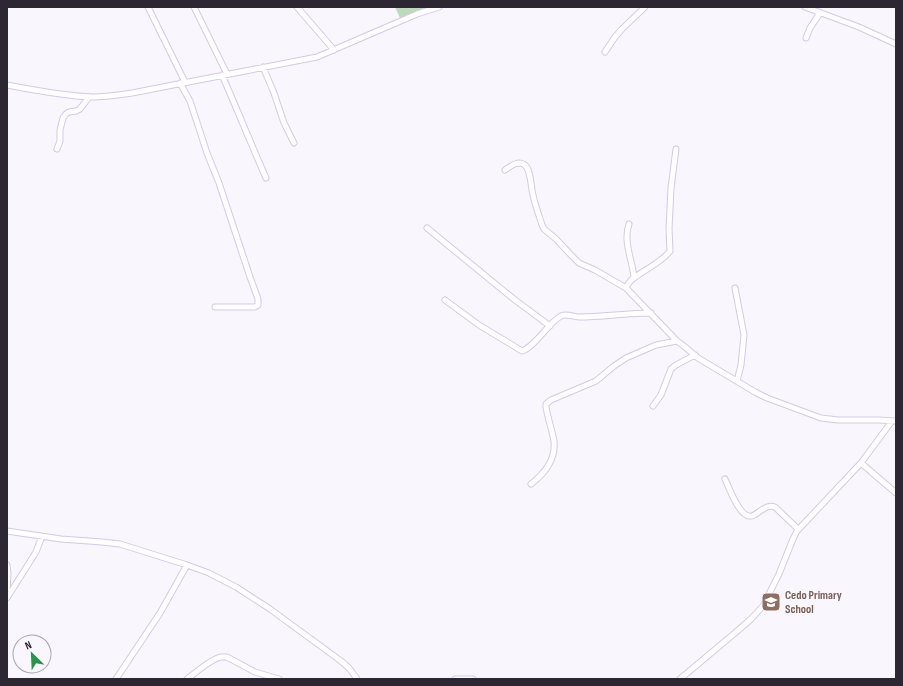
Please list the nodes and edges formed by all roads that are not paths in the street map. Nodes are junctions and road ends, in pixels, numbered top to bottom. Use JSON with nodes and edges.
{"nodes":[{"id":1,"x":148,"y":7,"type":"edge"},
{"id":2,"x":194,"y":7,"type":"edge"},
{"id":3,"x":297,"y":7,"type":"edge"},
{"id":4,"x":439,"y":7,"type":"edge"},
{"id":5,"x":646,"y":7,"type":"edge"},
{"id":6,"x":805,"y":7,"type":"edge"},
{"id":7,"x":820,"y":13,"type":"junction"},
{"id":8,"x":806,"y":38,"type":"dead end"},
{"id":9,"x":896,"y":44,"type":"edge"},
{"id":10,"x":334,"y":50,"type":"junction"},
{"id":11,"x":605,"y":52,"type":"dead end"},
{"id":12,"x":263,"y":67,"type":"junction"},
{"id":13,"x":224,"y":74,"type":"junction"},
{"id":14,"x":183,"y":82,"type":"junction"},
{"id":15,"x":7,"y":85,"type":"edge"},
{"id":16,"x":89,"y":97,"type":"junction"},
{"id":17,"x":294,"y":143,"type":"dead end"},
{"id":18,"x":57,"y":149,"type":"dead end"},
{"id":19,"x":676,"y":149,"type":"dead end"},
{"id":20,"x":505,"y":170,"type":"dead end"},
{"id":21,"x":266,"y":178,"type":"dead end"},
{"id":22,"x":629,"y":224,"type":"dead end"},
{"id":23,"x":427,"y":228,"type":"dead end"},
{"id":24,"x":634,"y":277,"type":"junction"},
{"id":25,"x":626,"y":288,"type":"junction"},
{"id":26,"x":735,"y":288,"type":"dead end"},
{"id":27,"x":445,"y":300,"type":"dead end"},
{"id":28,"x":215,"y":307,"type":"dead end"},
{"id":29,"x":651,"y":314,"type":"junction"},
{"id":30,"x":550,"y":326,"type":"junction"},
{"id":31,"x":677,"y":341,"type":"junction"},
{"id":32,"x":695,"y":355,"type":"junction"},
{"id":33,"x":737,"y":381,"type":"junction"},
{"id":34,"x":653,"y":406,"type":"dead end"},
{"id":35,"x":894,"y":421,"type":"edge"},
{"id":36,"x":861,"y":463,"type":"junction"},
{"id":37,"x":725,"y":479,"type":"dead end"},
{"id":38,"x":531,"y":484,"type":"dead end"},
{"id":39,"x":896,"y":493,"type":"edge"},
{"id":40,"x":798,"y":529,"type":"junction"},
{"id":41,"x":7,"y":531,"type":"edge"},
{"id":42,"x":16,"y":533,"type":"junction"},
{"id":43,"x":42,"y":536,"type":"junction"},
{"id":44,"x":7,"y":537,"type":"edge"},
{"id":45,"x":7,"y":565,"type":"edge"},
{"id":46,"x":187,"y":565,"type":"junction"},
{"id":47,"x":7,"y":592,"type":"edge"},
{"id":48,"x":7,"y":598,"type":"edge"},
{"id":49,"x":116,"y":679,"type":"edge"},
{"id":50,"x":187,"y":679,"type":"edge"},
{"id":51,"x":279,"y":679,"type":"edge"},
{"id":52,"x":358,"y":679,"type":"edge"},
{"id":53,"x":455,"y":679,"type":"edge"},
{"id":54,"x":474,"y":679,"type":"edge"},
{"id":55,"x":680,"y":679,"type":"edge"}],
"edges":[{"from":1,"to":14,"type":"street"},
{"from":2,"to":13,"type":"street"},
{"from":3,"to":10,"type":"street"},
{"from":4,"to":10,"type":"street"},
{"from":5,"to":11,"type":"street"},
{"from":6,"to":7,"type":"street"},
{"from":7,"to":8,"type":"street"},
{"from":7,"to":9,"type":"street"},
{"from":10,"to":12,"type":"street"},
{"from":12,"to":13,"type":"street"},
{"from":12,"to":17,"type":"street"},
{"from":13,"to":14,"type":"street"},
{"from":13,"to":21,"type":"street"},
{"from":14,"to":16,"type":"street"},
{"from":14,"to":28,"type":"street"},
{"from":15,"to":16,"type":"street"},
{"from":16,"to":18,"type":"street"},
{"from":19,"to":24,"type":"street"},
{"from":20,"to":25,"type":"street"},
{"from":22,"to":24,"type":"street"},
{"from":23,"to":30,"type":"street"},
{"from":24,"to":25,"type":"street"},
{"from":25,"to":29,"type":"street"},
{"from":26,"to":33,"type":"street"},
{"from":27,"to":30,"type":"street"},
{"from":29,"to":30,"type":"street"},
{"from":29,"to":31,"type":"street"},
{"from":31,"to":32,"type":"street"},
{"from":31,"to":38,"type":"street"},
{"from":32,"to":33,"type":"street"},
{"from":32,"to":34,"type":"street"},
{"from":33,"to":35,"type":"street"},
{"from":35,"to":36,"type":"street"},
{"from":36,"to":39,"type":"street"},
{"from":36,"to":40,"type":"street"},
{"from":37,"to":40,"type":"street"},
{"from":40,"to":55,"type":"street"},
{"from":41,"to":42,"type":"street"},
{"from":42,"to":43,"type":"street"},
{"from":42,"to":44,"type":"street"},
{"from":43,"to":46,"type":"street"},
{"from":43,"to":48,"type":"street"},
{"from":45,"to":47,"type":"street"},
{"from":46,"to":49,"type":"street"},
{"from":46,"to":52,"type":"street"},
{"from":50,"to":51,"type":"street"},
{"from":53,"to":54,"type":"street"}]}
